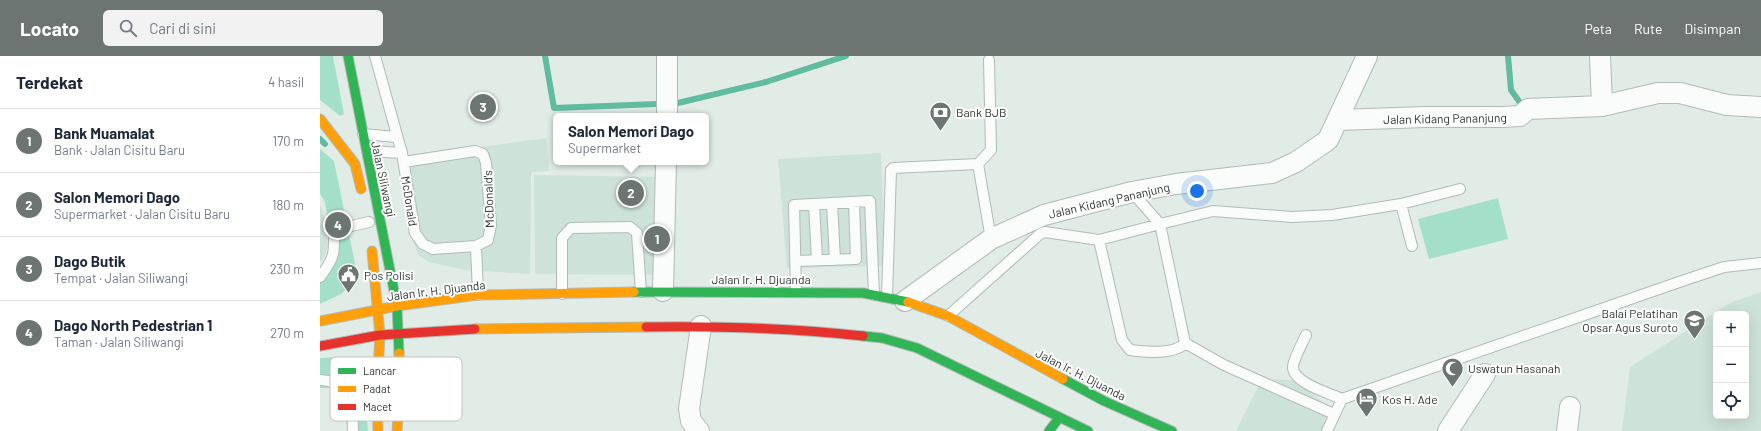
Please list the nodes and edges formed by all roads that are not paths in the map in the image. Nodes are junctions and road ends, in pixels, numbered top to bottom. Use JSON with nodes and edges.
{"nodes":[{"id":1,"x":348,"y":56,"type":"edge"},
{"id":2,"x":375,"y":56,"type":"edge"},
{"id":3,"x":667,"y":56,"type":"edge"},
{"id":4,"x":1366,"y":56,"type":"edge"},
{"id":5,"x":1600,"y":56,"type":"edge"},
{"id":6,"x":989,"y":60,"type":"dead end"},
{"id":7,"x":1602,"y":106,"type":"junction"},
{"id":8,"x":1761,"y":107,"type":"edge"},
{"id":9,"x":667,"y":113,"type":"edge"},
{"id":10,"x":320,"y":120,"type":"edge"},
{"id":11,"x":1338,"y":120,"type":"junction"},
{"id":12,"x":363,"y":134,"type":"junction"},
{"id":13,"x":397,"y":137,"type":"junction"},
{"id":14,"x":366,"y":151,"type":"junction"},
{"id":15,"x":403,"y":157,"type":"junction"},
{"id":16,"x":978,"y":164,"type":"junction"},
{"id":17,"x":666,"y":165,"type":"edge"},
{"id":18,"x":1460,"y":189,"type":"dead end"},
{"id":19,"x":1132,"y":192,"type":"junction"},
{"id":20,"x":363,"y":200,"type":"dead end"},
{"id":21,"x":854,"y":202,"type":"junction"},
{"id":22,"x":832,"y":203,"type":"junction"},
{"id":23,"x":814,"y":204,"type":"junction"},
{"id":24,"x":1401,"y":204,"type":"junction"},
{"id":25,"x":1160,"y":224,"type":"junction"},
{"id":26,"x":369,"y":227,"type":"joint"},
{"id":27,"x":991,"y":239,"type":"junction"},
{"id":28,"x":1099,"y":240,"type":"junction"},
{"id":29,"x":476,"y":246,"type":"junction"},
{"id":30,"x":1412,"y":246,"type":"dead end"},
{"id":31,"x":817,"y":260,"type":"junction"},
{"id":32,"x":835,"y":260,"type":"junction"},
{"id":33,"x":796,"y":261,"type":"junction"},
{"id":34,"x":1761,"y":263,"type":"edge"},
{"id":35,"x":320,"y":277,"type":"edge"},
{"id":36,"x":663,"y":291,"type":"junction"},
{"id":37,"x":796,"y":291,"type":"junction"},
{"id":38,"x":641,"y":292,"type":"junction"},
{"id":39,"x":562,"y":294,"type":"junction"},
{"id":40,"x":478,"y":295,"type":"junction"},
{"id":41,"x":874,"y":295,"type":"junction"},
{"id":42,"x":896,"y":299,"type":"junction"},
{"id":43,"x":397,"y":306,"type":"junction"},
{"id":44,"x":378,"y":310,"type":"junction"},
{"id":45,"x":948,"y":316,"type":"junction"},
{"id":46,"x":320,"y":321,"type":"edge"},
{"id":47,"x":701,"y":326,"type":"junction"},
{"id":48,"x":399,"y":333,"type":"junction"},
{"id":49,"x":380,"y":335,"type":"junction"},
{"id":50,"x":1306,"y":335,"type":"dead end"},
{"id":51,"x":1185,"y":343,"type":"junction"},
{"id":52,"x":320,"y":346,"type":"edge"},
{"id":53,"x":379,"y":357,"type":"edge"},
{"id":54,"x":399,"y":357,"type":"edge"},
{"id":55,"x":1485,"y":374,"type":"dead end"},
{"id":56,"x":320,"y":380,"type":"edge"},
{"id":57,"x":330,"y":381,"type":"edge"},
{"id":58,"x":1342,"y":398,"type":"junction"},
{"id":59,"x":1570,"y":407,"type":"dead end"},
{"id":60,"x":1334,"y":414,"type":"junction"},
{"id":61,"x":1059,"y":418,"type":"junction"},
{"id":62,"x":352,"y":421,"type":"edge"},
{"id":63,"x":378,"y":421,"type":"edge"},
{"id":64,"x":398,"y":421,"type":"edge"},
{"id":65,"x":353,"y":431,"type":"edge"},
{"id":66,"x":378,"y":431,"type":"edge"},
{"id":67,"x":397,"y":431,"type":"edge"},
{"id":68,"x":699,"y":431,"type":"edge"},
{"id":69,"x":1049,"y":431,"type":"edge"},
{"id":70,"x":1088,"y":431,"type":"edge"},
{"id":71,"x":1172,"y":431,"type":"edge"},
{"id":72,"x":1327,"y":431,"type":"edge"},
{"id":73,"x":1448,"y":431,"type":"edge"},
{"id":74,"x":1567,"y":431,"type":"edge"}],
"edges":[{"from":1,"to":12,"type":"main road","name":"Jalan Siliwangi"},
{"from":2,"to":13,"type":"lane","name":"McDonald"},
{"from":3,"to":9,"type":"street"},
{"from":4,"to":11,"type":"street"},
{"from":5,"to":7,"type":"street"},
{"from":6,"to":16,"type":"lane"},
{"from":7,"to":8,"type":"street","name":"Jalan Kidang Pananjung"},
{"from":7,"to":11,"type":"street","name":"Jalan Kidang Pananjung"},
{"from":10,"to":20,"type":"main road","name":"Jalan Siliwangi"},
{"from":11,"to":19,"type":"street","name":"Jalan Kidang Pananjung"},
{"from":12,"to":13,"type":"lane"},
{"from":12,"to":14,"type":"main road","name":"Jalan Siliwangi"},
{"from":13,"to":15,"type":"lane","name":"McDonald"},
{"from":14,"to":15,"type":"lane"},
{"from":14,"to":43,"type":"main road","name":"Jalan Siliwangi"},
{"from":15,"to":29,"type":"lane","name":"McDonald"},
{"from":15,"to":29,"type":"lane","name":"McDonald's"},
{"from":16,"to":27,"type":"lane"},
{"from":16,"to":42,"type":"lane"},
{"from":17,"to":36,"type":"street"},
{"from":18,"to":24,"type":"lane"},
{"from":19,"to":25,"type":"lane"},
{"from":19,"to":27,"type":"street","name":"Jalan Kidang Pananjung"},
{"from":21,"to":22,"type":"lane"},
{"from":21,"to":32,"type":"lane"},
{"from":21,"to":41,"type":"lane"},
{"from":22,"to":23,"type":"lane"},
{"from":22,"to":32,"type":"lane"},
{"from":23,"to":31,"type":"lane"},
{"from":23,"to":33,"type":"lane"},
{"from":24,"to":25,"type":"lane"},
{"from":24,"to":30,"type":"lane"},
{"from":25,"to":28,"type":"lane"},
{"from":25,"to":51,"type":"lane"},
{"from":26,"to":35,"type":"lane"},
{"from":26,"to":44,"type":"main road"},
{"from":27,"to":42,"type":"street","name":"Jalan Kidang Pananjung"},
{"from":28,"to":45,"type":"lane"},
{"from":28,"to":51,"type":"lane"},
{"from":29,"to":40,"type":"lane"},
{"from":31,"to":32,"type":"lane"},
{"from":31,"to":33,"type":"lane"},
{"from":33,"to":37,"type":"lane"},
{"from":34,"to":58,"type":"lane"},
{"from":36,"to":37,"type":"main road","name":"Jalan Ir. H. Djuanda"},
{"from":36,"to":38,"type":"main road","name":"Jalan Ir. H. Djuanda"},
{"from":37,"to":41,"type":"main road","name":"Jalan Ir. H. Djuanda"},
{"from":38,"to":39,"type":"main road","name":"Jalan Ir. H. Djuanda"},
{"from":38,"to":39,"type":"lane"},
{"from":39,"to":40,"type":"main road","name":"Jalan Ir. H. Djuanda"},
{"from":40,"to":43,"type":"main road","name":"Jalan Ir. H. Djuanda"},
{"from":41,"to":42,"type":"main road","name":"Jalan Ir. H. Djuanda"},
{"from":42,"to":45,"type":"main road","name":"Jalan Ir. H. Djuanda"},
{"from":43,"to":44,"type":"main road","name":"Jalan Ir. H. Djuanda"},
{"from":43,"to":48,"type":"main road","name":"Jalan Siliwangi"},
{"from":44,"to":46,"type":"main road","name":"Jalan Ir. H. Djuanda"},
{"from":44,"to":49,"type":"main road"},
{"from":45,"to":71,"type":"main road","name":"Jalan Ir. H. Djuanda"},
{"from":47,"to":48,"type":"main road"},
{"from":47,"to":61,"type":"main road"},
{"from":47,"to":68,"type":"street"},
{"from":48,"to":49,"type":"main road"},
{"from":48,"to":54,"type":"main road","name":"Jalan Siliwangi"},
{"from":49,"to":52,"type":"main road"},
{"from":49,"to":53,"type":"main road"},
{"from":50,"to":58,"type":"lane"},
{"from":51,"to":60,"type":"lane"},
{"from":55,"to":73,"type":"street"},
{"from":56,"to":57,"type":"lane"},
{"from":58,"to":60,"type":"lane"},
{"from":59,"to":74,"type":"street"},
{"from":60,"to":72,"type":"lane"},
{"from":61,"to":69,"type":"main road"},
{"from":61,"to":70,"type":"main road"},
{"from":62,"to":65,"type":"lane"},
{"from":63,"to":66,"type":"main road"},
{"from":64,"to":67,"type":"main road","name":"Jalan Siliwangi"}]}
